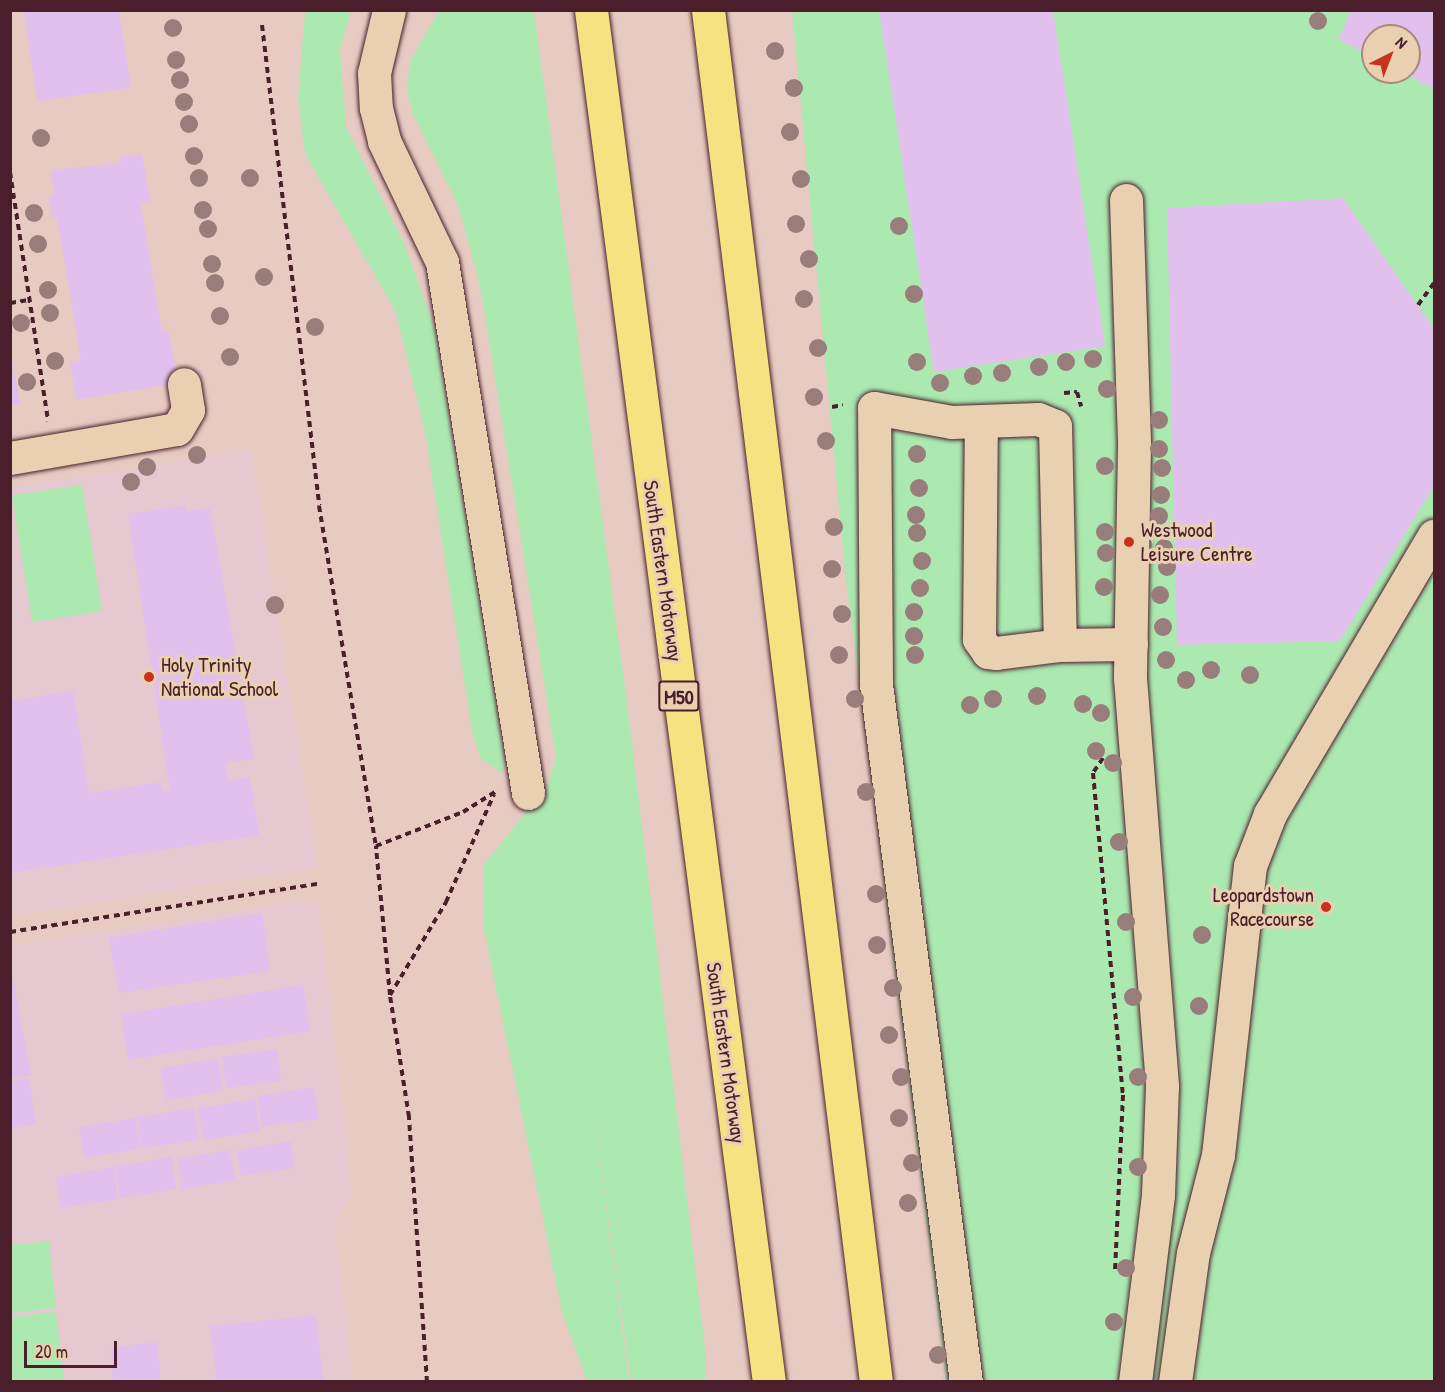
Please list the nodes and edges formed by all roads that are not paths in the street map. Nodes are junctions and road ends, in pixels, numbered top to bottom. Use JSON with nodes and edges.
{"nodes":[{"id":1,"x":389,"y":10,"type":"edge"},
{"id":2,"x":591,"y":10,"type":"edge"},
{"id":3,"x":708,"y":10,"type":"edge"},
{"id":4,"x":1126,"y":200,"type":"dead end"},
{"id":5,"x":184,"y":384,"type":"dead end"},
{"id":6,"x":981,"y":424,"type":"junction"},
{"id":7,"x":10,"y":458,"type":"edge"},
{"id":8,"x":1434,"y":536,"type":"edge"},
{"id":9,"x":1131,"y":644,"type":"junction"},
{"id":10,"x":1059,"y":645,"type":"junction"},
{"id":11,"x":527,"y":783,"type":"road end"},
{"id":12,"x":770,"y":1382,"type":"edge"},
{"id":13,"x":876,"y":1382,"type":"edge"},
{"id":14,"x":966,"y":1382,"type":"edge"},
{"id":15,"x":1135,"y":1382,"type":"edge"},
{"id":16,"x":1175,"y":1382,"type":"edge"}],
"edges":[{"from":1,"to":11,"type":"street"},
{"from":2,"to":12,"type":"highway","name":"South Eastern Motorway","number":"M50"},
{"from":3,"to":13,"type":"highway"},
{"from":4,"to":9,"type":"street"},
{"from":5,"to":7,"type":"street"},
{"from":6,"to":10,"type":"street"},
{"from":6,"to":10,"type":"street"},
{"from":6,"to":14,"type":"street"},
{"from":8,"to":16,"type":"street"},
{"from":9,"to":10,"type":"street"},
{"from":9,"to":15,"type":"street"}]}
